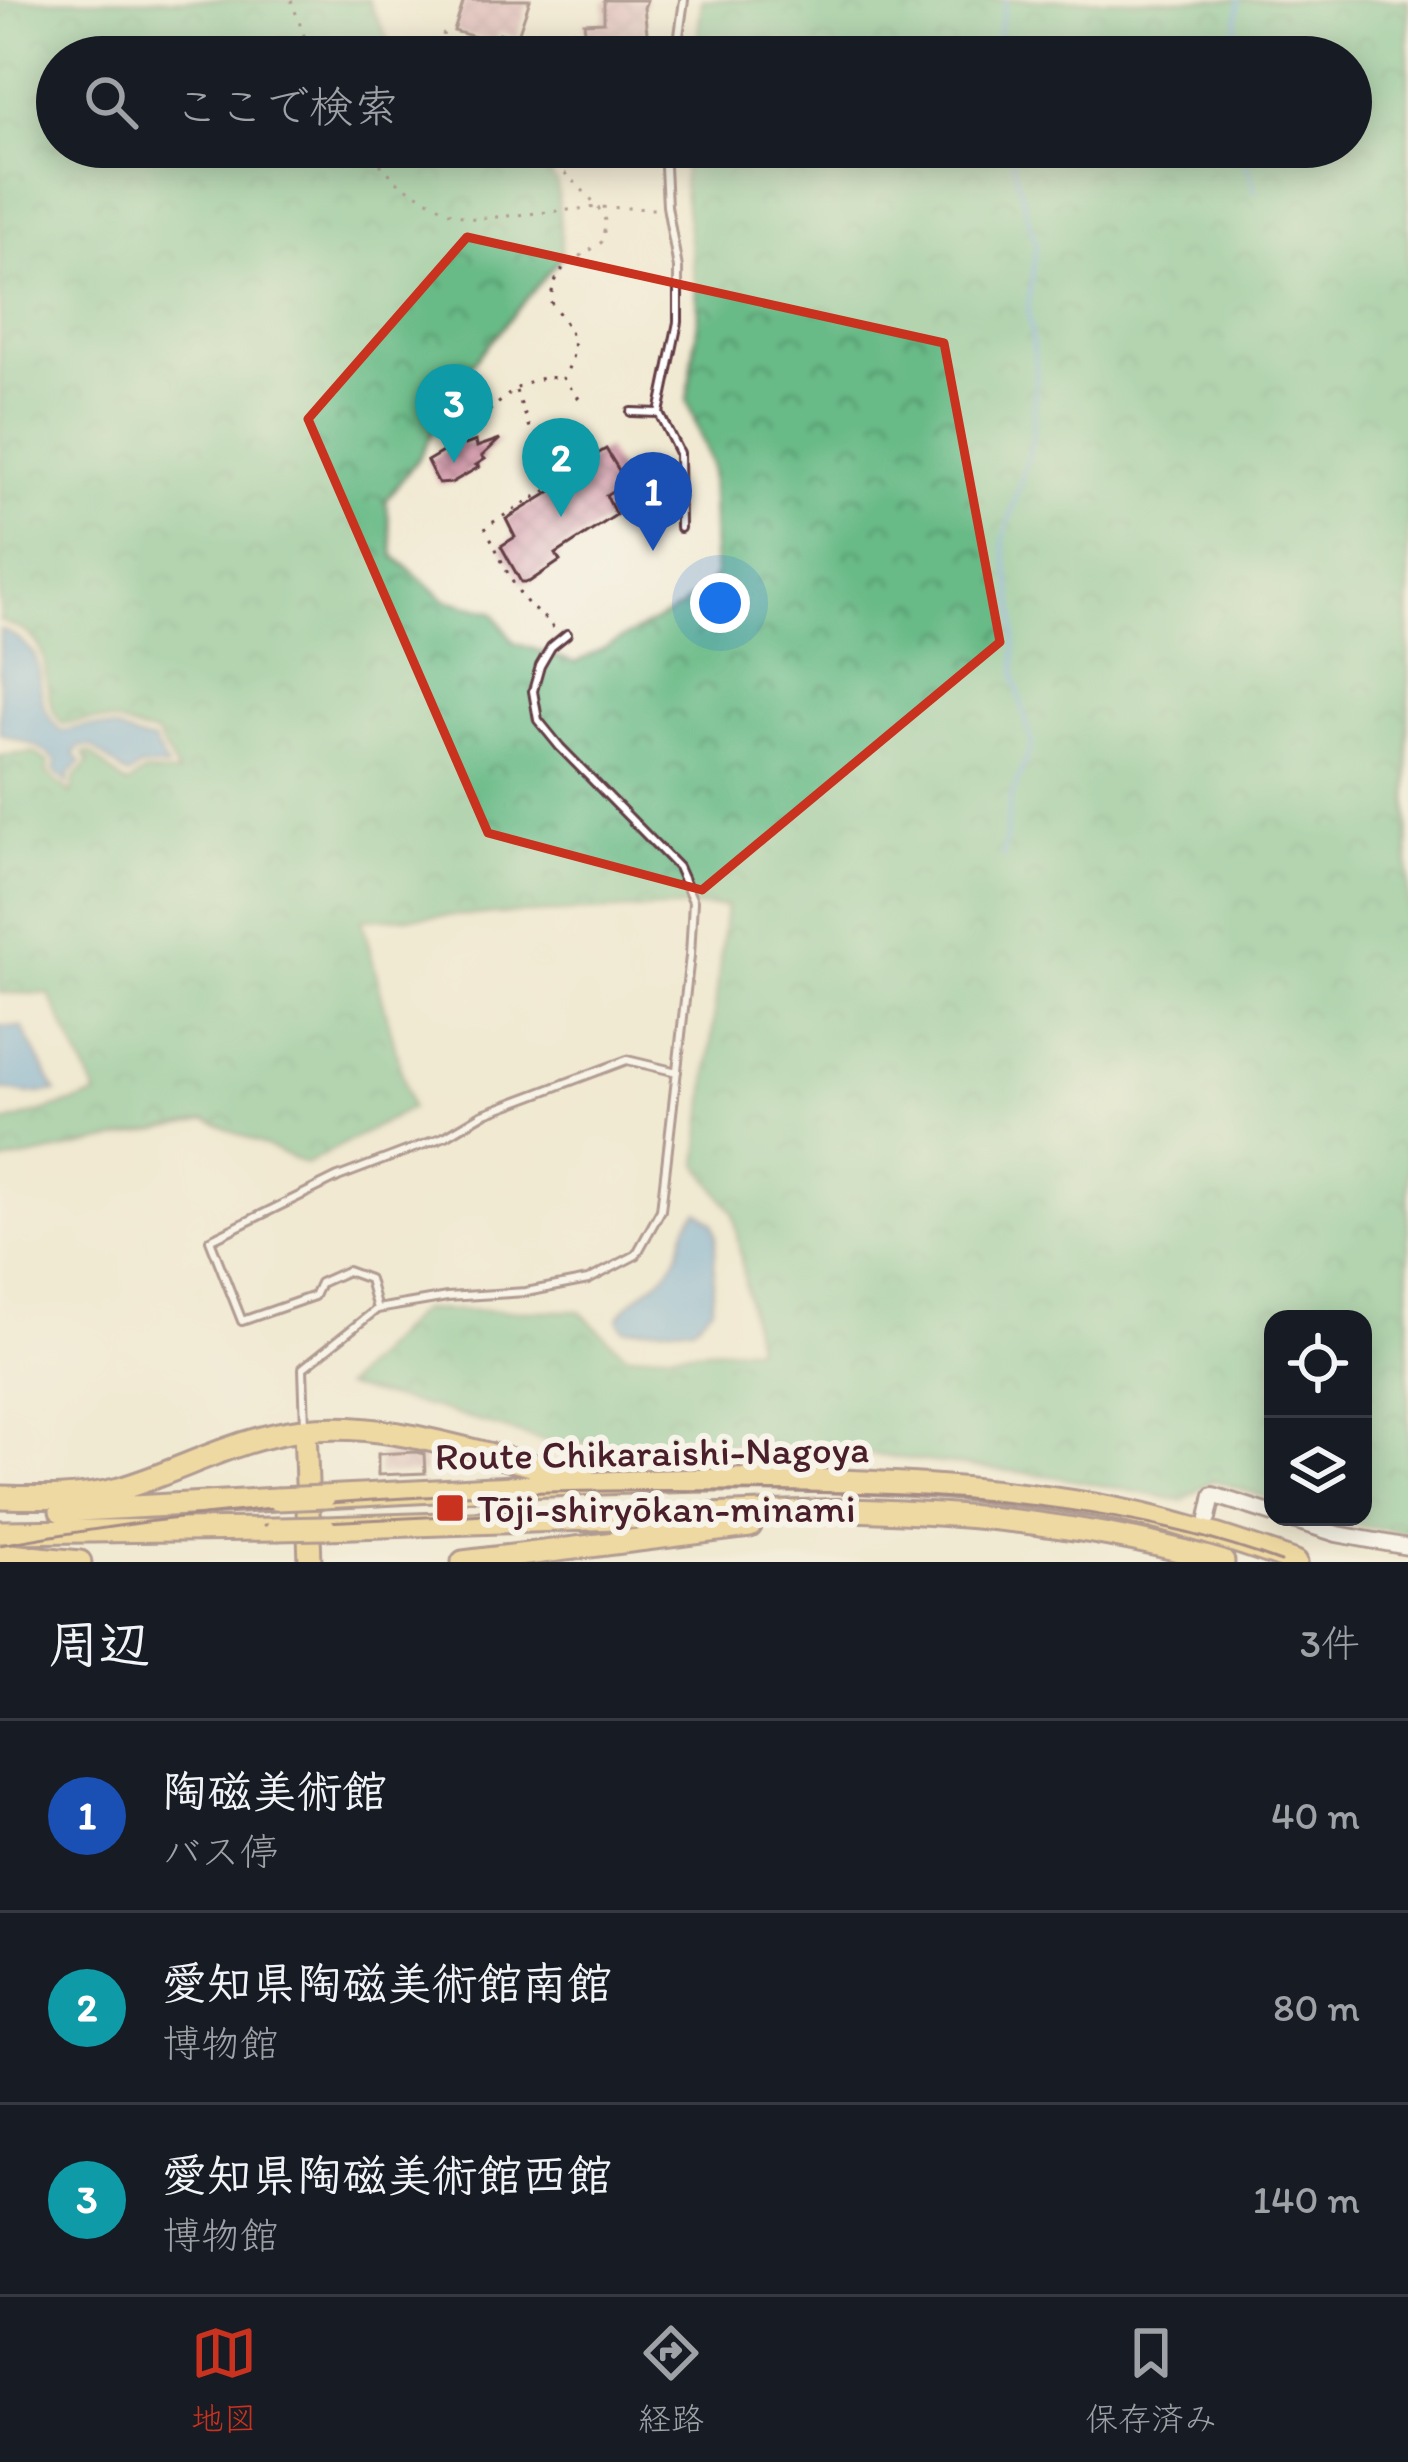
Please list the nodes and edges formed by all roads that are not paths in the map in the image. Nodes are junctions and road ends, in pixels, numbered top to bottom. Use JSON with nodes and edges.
{"nodes":[{"id":1,"x":684,"y":0,"type":"edge"},
{"id":2,"x":679,"y":36,"type":"edge"},
{"id":3,"x":665,"y":168,"type":"edge"},
{"id":4,"x":631,"y":412,"type":"dead end"},
{"id":5,"x":659,"y":413,"type":"junction"},
{"id":6,"x":680,"y":528,"type":"dead end"},
{"id":7,"x":567,"y":634,"type":"dead end"},
{"id":8,"x":677,"y":1072,"type":"junction"},
{"id":9,"x":377,"y":1309,"type":"junction"},
{"id":10,"x":305,"y":1429,"type":"junction"},
{"id":11,"x":628,"y":1483,"type":"junction"},
{"id":12,"x":0,"y":1497,"type":"edge"},
{"id":13,"x":0,"y":1511,"type":"edge"},
{"id":14,"x":1264,"y":1511,"type":"edge"},
{"id":15,"x":1208,"y":1518,"type":"dead end"},
{"id":16,"x":1032,"y":1521,"type":"junction"},
{"id":17,"x":1312,"y":1526,"type":"edge"},
{"id":18,"x":0,"y":1532,"type":"edge"},
{"id":19,"x":1408,"y":1546,"type":"edge"},
{"id":20,"x":0,"y":1554,"type":"edge"},
{"id":21,"x":566,"y":1555,"type":"edge"},
{"id":22,"x":80,"y":1562,"type":"edge"},
{"id":23,"x":310,"y":1562,"type":"edge"},
{"id":24,"x":463,"y":1562,"type":"edge"},
{"id":25,"x":1223,"y":1562,"type":"edge"},
{"id":26,"x":1296,"y":1562,"type":"edge"}],
"edges":[{"from":1,"to":2,"type":"lane"},
{"from":3,"to":5,"type":"lane"},
{"from":4,"to":5,"type":"lane"},
{"from":5,"to":6,"type":"lane"},
{"from":7,"to":8,"type":"lane"},
{"from":8,"to":9,"type":"lane"},
{"from":8,"to":9,"type":"lane"},
{"from":9,"to":10,"type":"lane"},
{"from":10,"to":11,"type":"main road"},
{"from":10,"to":12,"type":"main road"},
{"from":10,"to":23,"type":"main road"},
{"from":11,"to":13,"type":"main road","name":"Route Chikaraishi-Nagoya","bridge":true},
{"from":11,"to":26,"type":"main road","name":"Route Chikaraishi-Nagoya"},
{"from":14,"to":15,"type":"street"},
{"from":16,"to":18,"type":"main road","name":"Route Chikaraishi-Nagoya","bridge":true},
{"from":16,"to":21,"type":"main road"},
{"from":16,"to":25,"type":"main road","name":"Route Chikaraishi-Nagoya"},
{"from":17,"to":19,"type":"street"},
{"from":20,"to":22,"type":"main road"},
{"from":21,"to":24,"type":"main road"}]}
